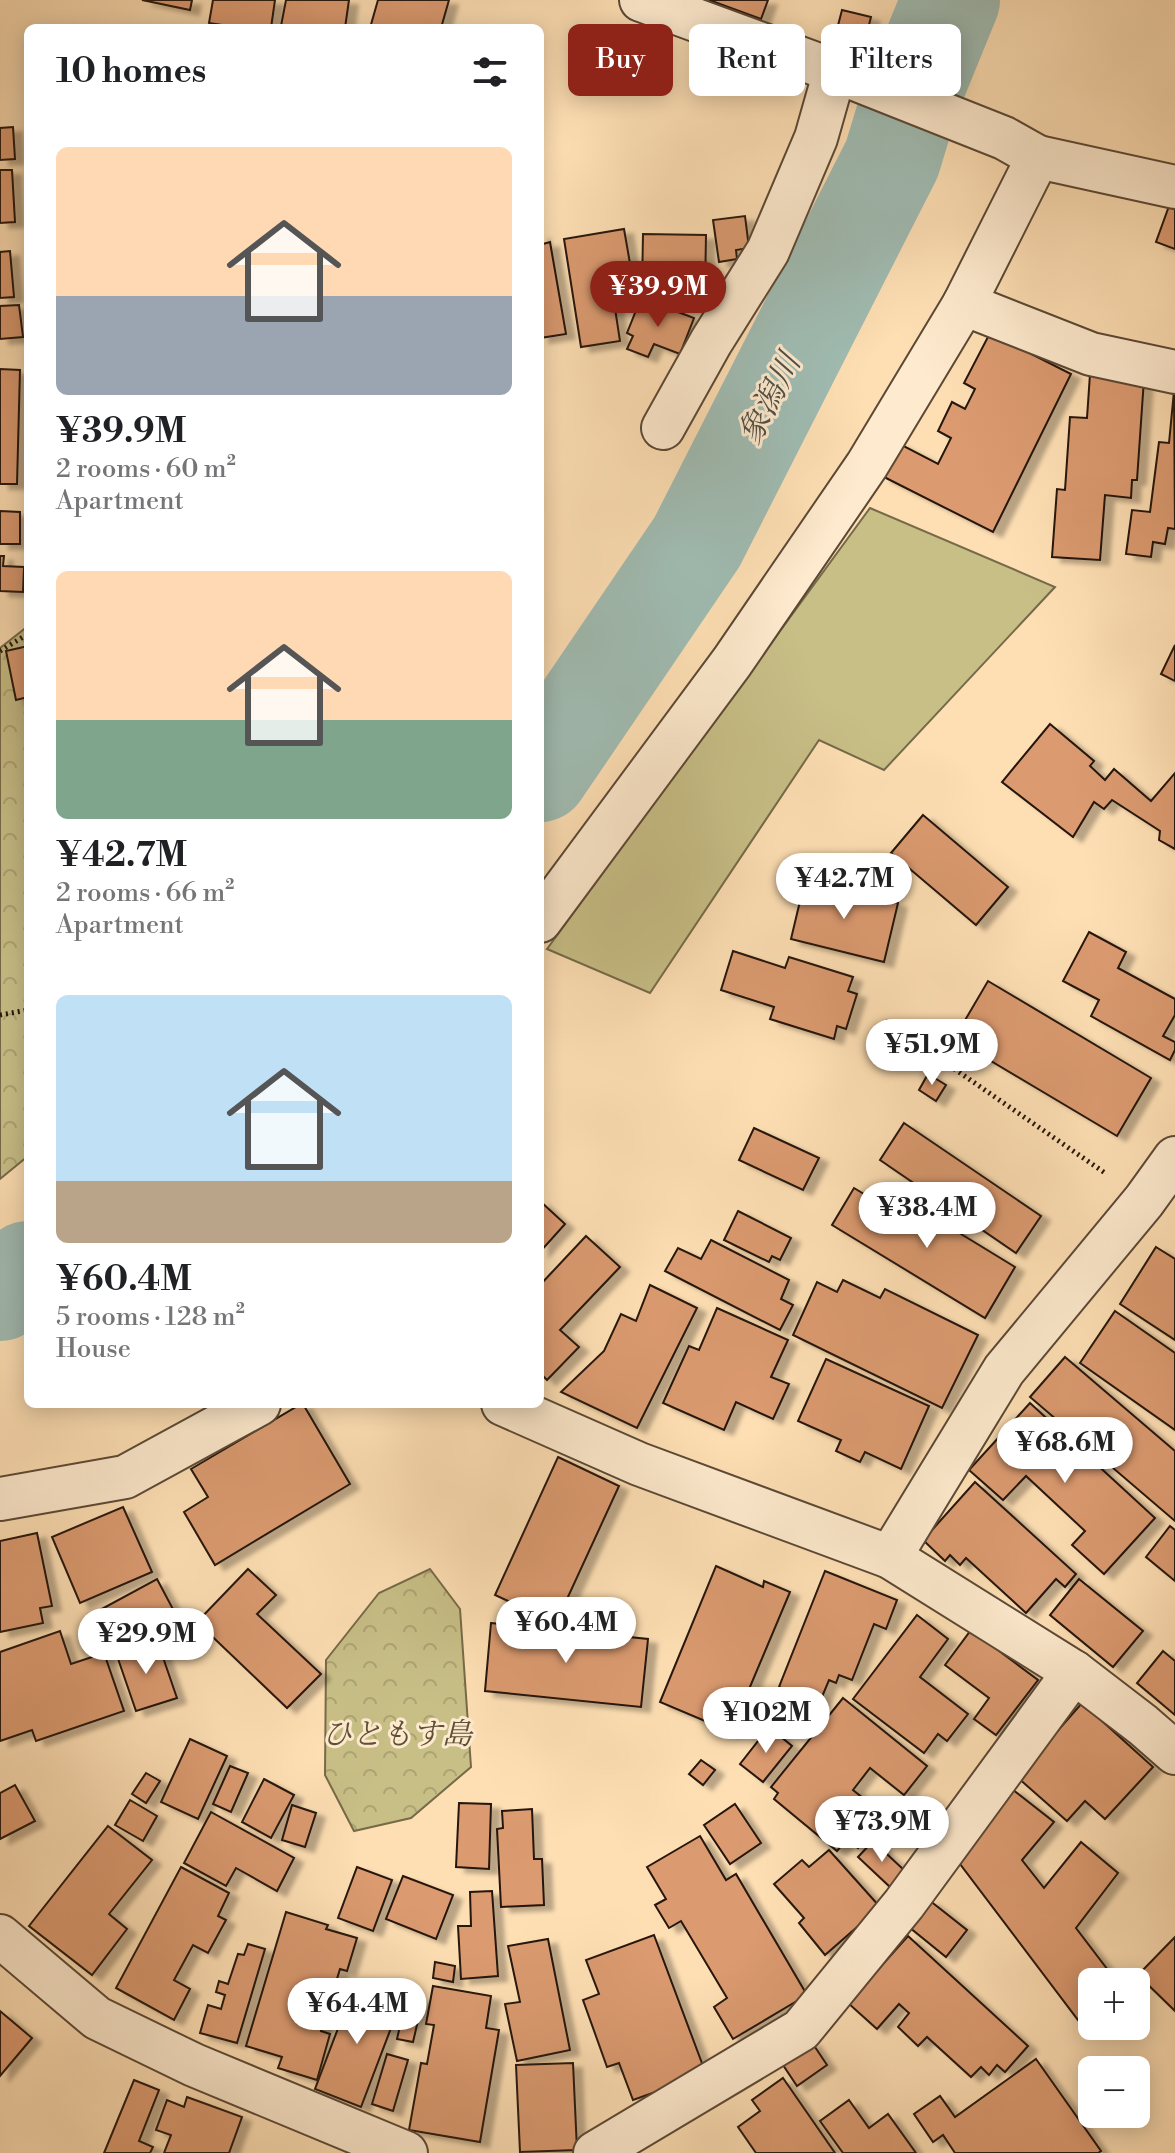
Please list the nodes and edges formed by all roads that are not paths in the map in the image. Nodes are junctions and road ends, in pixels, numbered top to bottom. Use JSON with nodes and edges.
{"nodes":[{"id":1,"x":641,"y":0,"type":"edge"},
{"id":2,"x":821,"y":66,"type":"edge"},
{"id":3,"x":828,"y":96,"type":"edge"},
{"id":4,"x":895,"y":96,"type":"edge"},
{"id":5,"x":1021,"y":148,"type":"junction"},
{"id":6,"x":1175,"y":187,"type":"edge"},
{"id":7,"x":964,"y":304,"type":"junction"},
{"id":8,"x":1175,"y":372,"type":"edge"},
{"id":9,"x":663,"y":428,"type":"dead end"},
{"id":10,"x":544,"y":916,"type":"edge"},
{"id":11,"x":1175,"y":1158,"type":"edge"},
{"id":12,"x":252,"y":1408,"type":"edge"},
{"id":13,"x":512,"y":1408,"type":"edge"},
{"id":14,"x":0,"y":1499,"type":"edge"},
{"id":15,"x":890,"y":1557,"type":"junction"},
{"id":16,"x":1074,"y":1672,"type":"junction"},
{"id":17,"x":1175,"y":1753,"type":"edge"},
{"id":18,"x":0,"y":1936,"type":"edge"},
{"id":19,"x":406,"y":2153,"type":"edge"},
{"id":20,"x":595,"y":2153,"type":"edge"}],
"edges":[{"from":1,"to":2,"type":"street"},
{"from":3,"to":9,"type":"street"},
{"from":4,"to":5,"type":"street"},
{"from":5,"to":6,"type":"street"},
{"from":5,"to":7,"type":"street"},
{"from":7,"to":8,"type":"street"},
{"from":7,"to":10,"type":"street"},
{"from":11,"to":15,"type":"street"},
{"from":12,"to":14,"type":"street"},
{"from":13,"to":15,"type":"street"},
{"from":15,"to":16,"type":"street"},
{"from":16,"to":17,"type":"street"},
{"from":16,"to":20,"type":"street"},
{"from":18,"to":19,"type":"street"}]}
